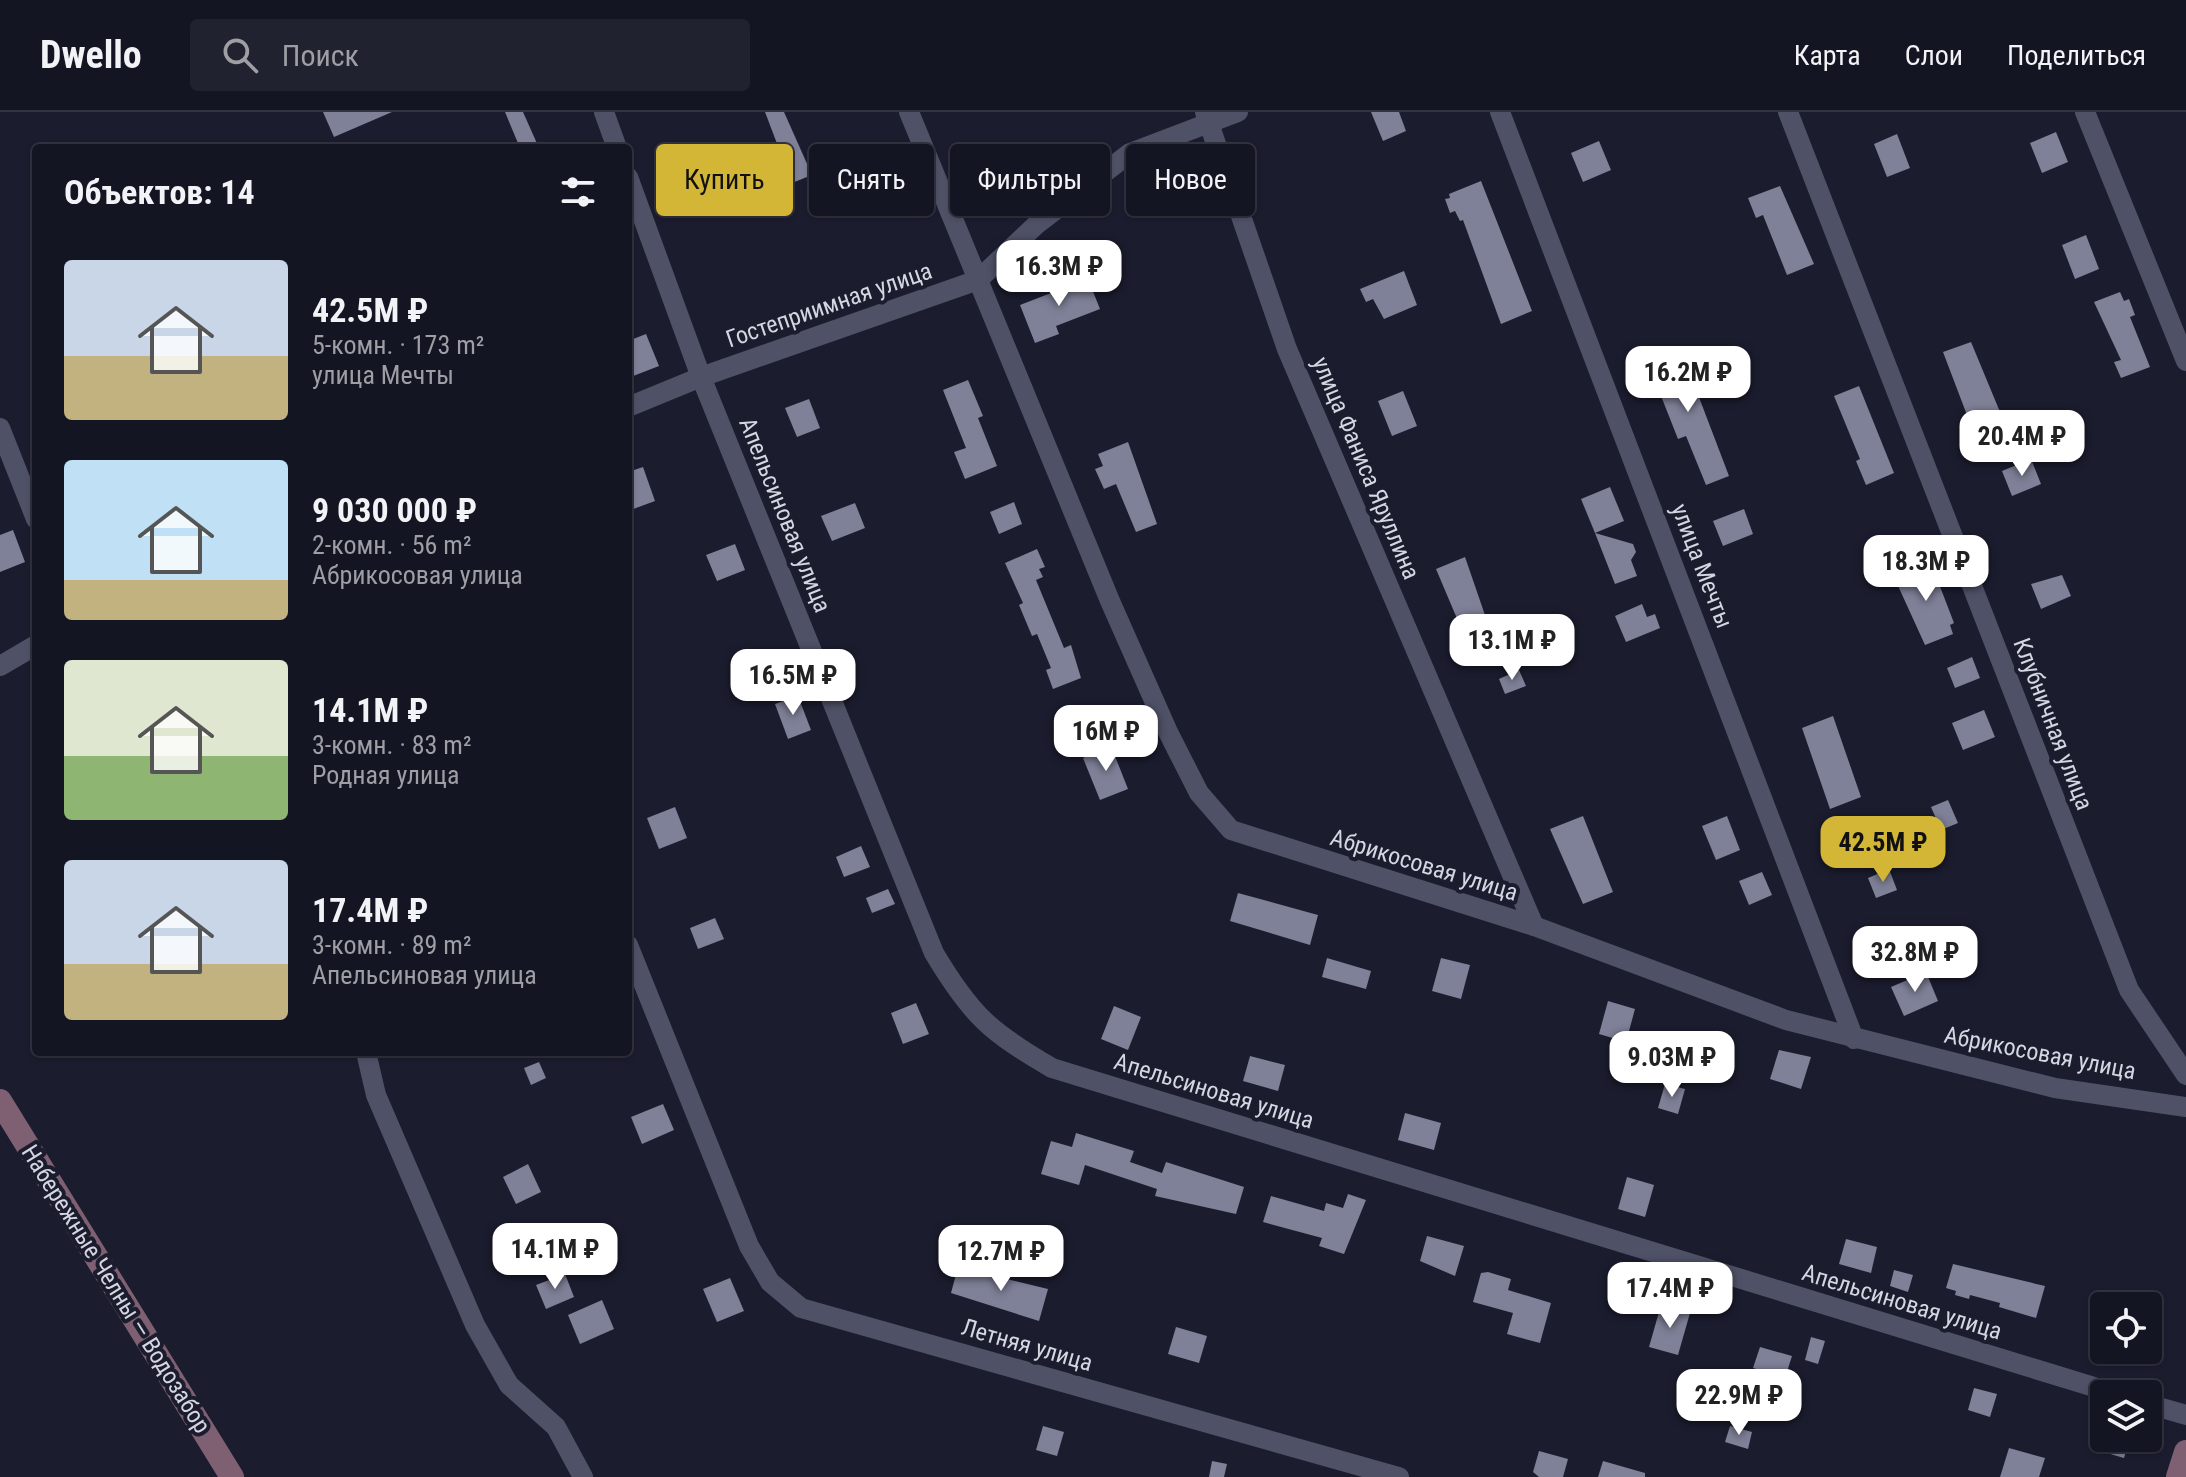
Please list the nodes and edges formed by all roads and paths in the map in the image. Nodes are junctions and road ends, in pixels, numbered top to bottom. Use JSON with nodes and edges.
{"nodes":[{"id":1,"x":604,"y":112,"type":"edge"},
{"id":2,"x":909,"y":112,"type":"edge"},
{"id":3,"x":1238,"y":112,"type":"edge"},
{"id":4,"x":1500,"y":112,"type":"edge"},
{"id":5,"x":1788,"y":112,"type":"edge"},
{"id":6,"x":2085,"y":112,"type":"edge"},
{"id":7,"x":1207,"y":118,"type":"edge"},
{"id":8,"x":616,"y":144,"type":"edge"},
{"id":9,"x":632,"y":188,"type":"edge"},
{"id":10,"x":978,"y":280,"type":"junction"},
{"id":11,"x":2186,"y":361,"type":"edge"},
{"id":12,"x":701,"y":377,"type":"junction"},
{"id":13,"x":632,"y":405,"type":"edge"},
{"id":14,"x":0,"y":428,"type":"edge"},
{"id":15,"x":32,"y":509,"type":"edge"},
{"id":16,"x":32,"y":647,"type":"edge"},
{"id":17,"x":0,"y":666,"type":"edge"},
{"id":18,"x":1534,"y":926,"type":"junction"},
{"id":19,"x":632,"y":955,"type":"edge"},
{"id":20,"x":1854,"y":1039,"type":"junction"},
{"id":21,"x":367,"y":1056,"type":"edge"},
{"id":22,"x":2186,"y":1075,"type":"edge"},
{"id":23,"x":0,"y":1101,"type":"edge"},
{"id":24,"x":2186,"y":1107,"type":"edge"},
{"id":25,"x":2090,"y":1386,"type":"edge"},
{"id":26,"x":2162,"y":1408,"type":"edge"},
{"id":27,"x":2186,"y":1415,"type":"edge"},
{"id":28,"x":2186,"y":1452,"type":"edge"},
{"id":29,"x":232,"y":1477,"type":"edge"},
{"id":30,"x":583,"y":1477,"type":"edge"},
{"id":31,"x":1399,"y":1477,"type":"edge"},
{"id":32,"x":2178,"y":1477,"type":"edge"}],
"edges":[{"from":1,"to":8,"type":"street"},
{"from":2,"to":10,"type":"street","name":"Абрикосовая улица"},
{"from":3,"to":7,"type":"street","name":"Гостеприимная улица"},
{"from":4,"to":20,"type":"street","name":"улица Мечты"},
{"from":5,"to":22,"type":"street","name":"Клубничная улица"},
{"from":6,"to":11,"type":"street"},
{"from":7,"to":10,"type":"street","name":"Гостеприимная улица"},
{"from":7,"to":18,"type":"street","name":"улица Фаниса Яруллина"},
{"from":9,"to":12,"type":"street","name":"Апельсиновая улица"},
{"from":10,"to":12,"type":"street","name":"Гостеприимная улица"},
{"from":10,"to":18,"type":"street","name":"Абрикосовая улица"},
{"from":12,"to":13,"type":"street","name":"Гостеприимная улица"},
{"from":12,"to":25,"type":"street","name":"Апельсиновая улица"},
{"from":14,"to":15,"type":"street"},
{"from":16,"to":17,"type":"street"},
{"from":18,"to":20,"type":"street","name":"Абрикосовая улица"},
{"from":19,"to":31,"type":"street","name":"Летняя улица"},
{"from":20,"to":24,"type":"street","name":"Абрикосовая улица"},
{"from":21,"to":30,"type":"street"},
{"from":23,"to":29,"type":"main road","name":"Набережные Челны — Водозабор"},
{"from":26,"to":27,"type":"street"},
{"from":28,"to":32,"type":"main road"}]}
